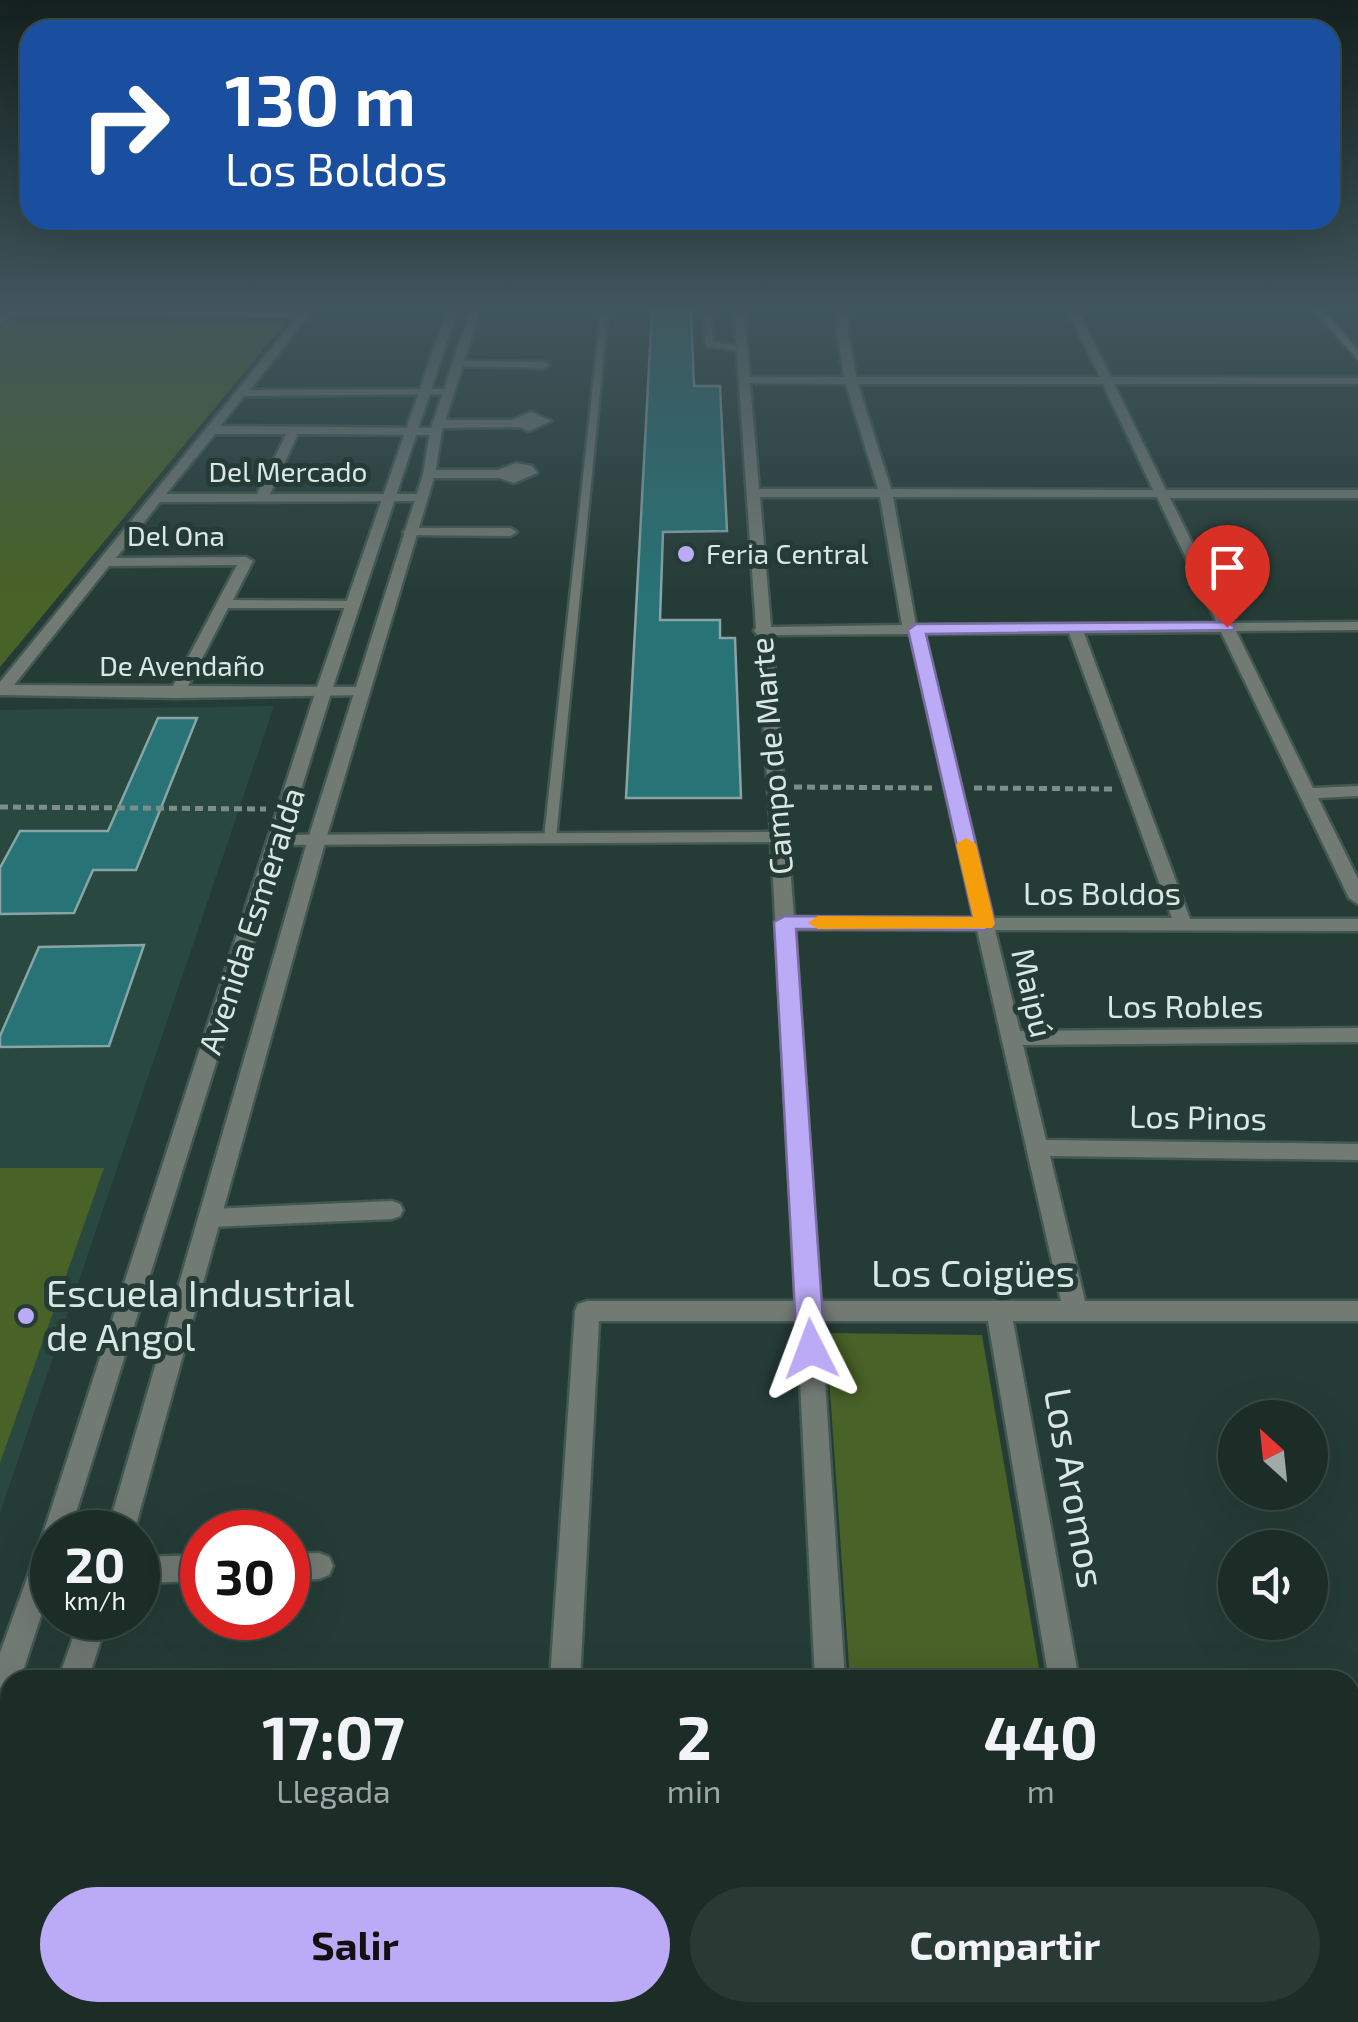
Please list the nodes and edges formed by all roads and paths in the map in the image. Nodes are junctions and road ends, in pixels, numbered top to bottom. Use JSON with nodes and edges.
{"nodes":[{"id":1,"x":230,"y":405,"type":"edge"},
{"id":2,"x":420,"y":405,"type":"edge"},
{"id":3,"x":444,"y":405,"type":"edge"},
{"id":4,"x":595,"y":405,"type":"edge"},
{"id":5,"x":745,"y":405,"type":"edge"},
{"id":6,"x":859,"y":405,"type":"edge"},
{"id":7,"x":1122,"y":405,"type":"edge"},
{"id":8,"x":518,"y":424,"type":"dead end"},
{"id":9,"x":437,"y":428,"type":"junction"},
{"id":10,"x":211,"y":430,"type":"junction"},
{"id":11,"x":293,"y":431,"type":"junction"},
{"id":12,"x":412,"y":431,"type":"junction"},
{"id":13,"x":429,"y":474,"type":"junction"},
{"id":14,"x":500,"y":474,"type":"dead end"},
{"id":15,"x":750,"y":493,"type":"junction"},
{"id":16,"x":885,"y":493,"type":"junction"},
{"id":17,"x":1164,"y":494,"type":"junction"},
{"id":18,"x":1358,"y":494,"type":"edge"},
{"id":19,"x":262,"y":497,"type":"junction"},
{"id":20,"x":390,"y":497,"type":"junction"},
{"id":21,"x":156,"y":498,"type":"junction"},
{"id":22,"x":422,"y":498,"type":"junction"},
{"id":23,"x":410,"y":532,"type":"junction"},
{"id":24,"x":510,"y":532,"type":"dead end"},
{"id":25,"x":106,"y":562,"type":"junction"},
{"id":26,"x":392,"y":591,"type":"junction"},
{"id":27,"x":354,"y":603,"type":"junction"},
{"id":28,"x":224,"y":604,"type":"junction"},
{"id":29,"x":384,"y":615,"type":"junction"},
{"id":30,"x":1358,"y":626,"type":"edge"},
{"id":31,"x":1227,"y":627,"type":"junction"},
{"id":32,"x":1074,"y":628,"type":"junction"},
{"id":33,"x":913,"y":630,"type":"junction"},
{"id":34,"x":761,"y":631,"type":"junction"},
{"id":35,"x":1,"y":690,"type":"edge"},
{"id":36,"x":324,"y":690,"type":"junction"},
{"id":37,"x":177,"y":692,"type":"junction"},
{"id":38,"x":362,"y":692,"type":"junction"},
{"id":39,"x":1305,"y":792,"type":"junction"},
{"id":40,"x":1358,"y":792,"type":"edge"},
{"id":41,"x":0,"y":807,"type":"edge"},
{"id":42,"x":289,"y":809,"type":"junction"},
{"id":43,"x":780,"y":837,"type":"junction"},
{"id":44,"x":550,"y":838,"type":"junction"},
{"id":45,"x":317,"y":839,"type":"junction"},
{"id":46,"x":279,"y":840,"type":"junction"},
{"id":47,"x":1358,"y":898,"type":"edge"},
{"id":48,"x":785,"y":922,"type":"junction"},
{"id":49,"x":985,"y":924,"type":"junction"},
{"id":50,"x":1183,"y":924,"type":"junction"},
{"id":51,"x":1358,"y":925,"type":"edge"},
{"id":52,"x":1358,"y":1036,"type":"edge"},
{"id":53,"x":1012,"y":1038,"type":"junction"},
{"id":54,"x":1037,"y":1148,"type":"junction"},
{"id":55,"x":1358,"y":1152,"type":"edge"},
{"id":56,"x":392,"y":1210,"type":"dead end"},
{"id":57,"x":211,"y":1218,"type":"junction"},
{"id":58,"x":1358,"y":1310,"type":"edge"},
{"id":59,"x":809,"y":1312,"type":"junction"},
{"id":60,"x":1000,"y":1312,"type":"junction"},
{"id":61,"x":1075,"y":1312,"type":"junction"},
{"id":62,"x":63,"y":1510,"type":"edge"},
{"id":63,"x":126,"y":1510,"type":"edge"},
{"id":64,"x":310,"y":1566,"type":"edge"},
{"id":65,"x":319,"y":1566,"type":"dead end"},
{"id":66,"x":30,"y":1618,"type":"edge"},
{"id":67,"x":87,"y":1640,"type":"edge"},
{"id":68,"x":10,"y":1670,"type":"edge"},
{"id":69,"x":76,"y":1670,"type":"edge"},
{"id":70,"x":565,"y":1670,"type":"edge"},
{"id":71,"x":829,"y":1670,"type":"edge"},
{"id":72,"x":1062,"y":1670,"type":"edge"}],
"edges":[{"from":1,"to":10,"type":"street"},
{"from":2,"to":12,"type":"street","name":"Avenida Esmeralda"},
{"from":3,"to":9,"type":"street","name":"Avenida Esmeralda"},
{"from":4,"to":44,"type":"lane"},
{"from":5,"to":15,"type":"street","name":"Campo de Marte"},
{"from":6,"to":16,"type":"street","name":"Maipú"},
{"from":7,"to":17,"type":"street"},
{"from":8,"to":9,"type":"street"},
{"from":9,"to":12,"type":"street"},
{"from":9,"to":13,"type":"street","name":"Avenida Esmeralda"},
{"from":10,"to":11,"type":"street"},
{"from":10,"to":21,"type":"street"},
{"from":11,"to":12,"type":"street"},
{"from":11,"to":19,"type":"street"},
{"from":12,"to":20,"type":"street","name":"Avenida Esmeralda"},
{"from":13,"to":14,"type":"street"},
{"from":13,"to":22,"type":"street","name":"Avenida Esmeralda"},
{"from":15,"to":16,"type":"street"},
{"from":15,"to":34,"type":"street","name":"Campo de Marte"},
{"from":16,"to":17,"type":"street"},
{"from":16,"to":33,"type":"street","name":"Maipú"},
{"from":17,"to":18,"type":"street"},
{"from":17,"to":31,"type":"street"},
{"from":19,"to":20,"type":"street","name":"Del Mercado"},
{"from":19,"to":21,"type":"street","name":"Del Mercado"},
{"from":20,"to":22,"type":"street","name":"Del Mercado"},
{"from":20,"to":27,"type":"street","name":"Avenida Esmeralda"},
{"from":21,"to":25,"type":"street"},
{"from":22,"to":23,"type":"street","name":"Avenida Esmeralda"},
{"from":23,"to":24,"type":"street"},
{"from":23,"to":26,"type":"street","name":"Avenida Esmeralda"},
{"from":25,"to":28,"type":"street","name":"Del Ona"},
{"from":25,"to":35,"type":"street"},
{"from":26,"to":27,"type":"street"},
{"from":26,"to":29,"type":"street","name":"Avenida Esmeralda"},
{"from":27,"to":28,"type":"street"},
{"from":27,"to":29,"type":"street"},
{"from":27,"to":36,"type":"street","name":"Avenida Esmeralda"},
{"from":28,"to":37,"type":"street"},
{"from":29,"to":38,"type":"street","name":"Avenida Esmeralda"},
{"from":30,"to":31,"type":"street"},
{"from":31,"to":32,"type":"street"},
{"from":31,"to":39,"type":"street"},
{"from":32,"to":33,"type":"street"},
{"from":32,"to":50,"type":"street"},
{"from":33,"to":34,"type":"street"},
{"from":33,"to":49,"type":"street","name":"Maipú"},
{"from":34,"to":43,"type":"street","name":"Campo de Marte"},
{"from":35,"to":37,"type":"street","name":"De Avendaño"},
{"from":36,"to":37,"type":"street","name":"De Avendaño"},
{"from":36,"to":38,"type":"street","name":"De Avendaño"},
{"from":36,"to":42,"type":"street","name":"Avenida Esmeralda"},
{"from":38,"to":45,"type":"street","name":"Avenida Esmeralda"},
{"from":39,"to":40,"type":"street"},
{"from":39,"to":47,"type":"street"},
{"from":41,"to":42,"type":"path"},
{"from":42,"to":46,"type":"street","name":"Avenida Esmeralda"},
{"from":43,"to":44,"type":"street"},
{"from":43,"to":48,"type":"street","name":"Campo de Marte"},
{"from":44,"to":45,"type":"street"},
{"from":45,"to":46,"type":"street"},
{"from":45,"to":57,"type":"street","name":"Avenida Esmeralda"},
{"from":46,"to":62,"type":"street","name":"Avenida Esmeralda"},
{"from":48,"to":49,"type":"street","name":"Los Boldos"},
{"from":48,"to":59,"type":"street","name":"Campo de Marte"},
{"from":49,"to":50,"type":"street","name":"Los Boldos"},
{"from":49,"to":53,"type":"street","name":"Maipú"},
{"from":50,"to":51,"type":"street","name":"Los Boldos"},
{"from":52,"to":53,"type":"street","name":"Los Robles"},
{"from":53,"to":54,"type":"street","name":"Maipú"},
{"from":54,"to":55,"type":"street","name":"Los Pinos"},
{"from":54,"to":61,"type":"street","name":"Maipú"},
{"from":56,"to":57,"type":"street"},
{"from":57,"to":63,"type":"street","name":"Avenida Esmeralda"},
{"from":58,"to":61,"type":"street","name":"Los Coigües"},
{"from":59,"to":60,"type":"street","name":"Los Coigües"},
{"from":59,"to":70,"type":"street","name":"Los Coigües"},
{"from":59,"to":71,"type":"street","name":"Campo de Marte"},
{"from":60,"to":61,"type":"street","name":"Los Coigües"},
{"from":60,"to":72,"type":"street","name":"Los Aromos"},
{"from":64,"to":65,"type":"street"},
{"from":66,"to":68,"type":"street"},
{"from":67,"to":69,"type":"street"}]}
